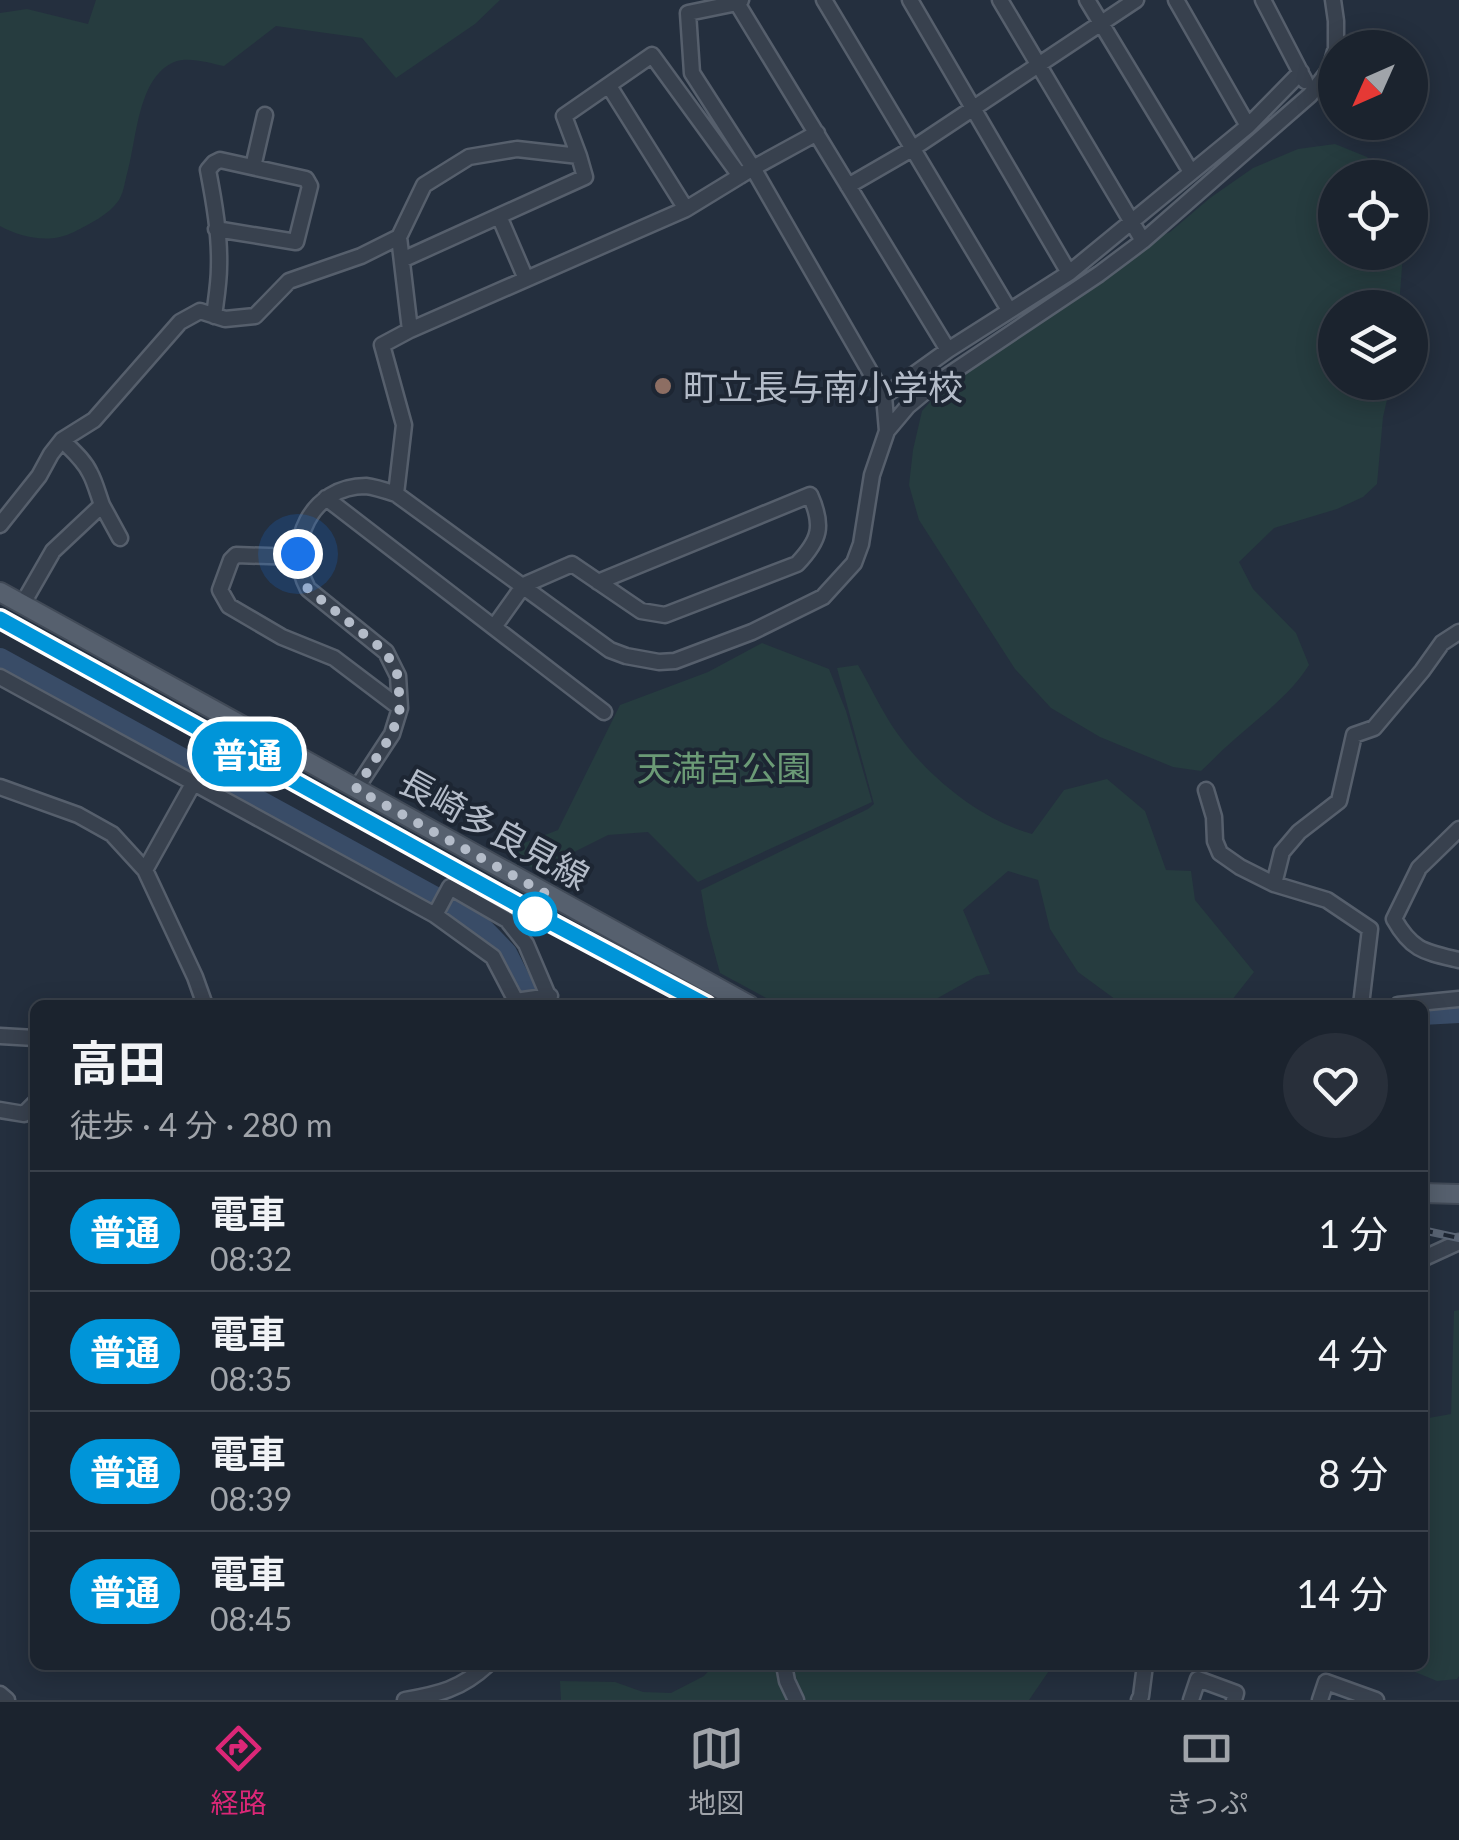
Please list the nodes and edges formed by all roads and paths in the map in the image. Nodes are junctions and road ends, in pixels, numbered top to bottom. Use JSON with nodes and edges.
{"nodes":[{"id":1,"x":824,"y":0,"type":"edge"},
{"id":2,"x":910,"y":0,"type":"edge"},
{"id":3,"x":1000,"y":0,"type":"edge"},
{"id":4,"x":1088,"y":0,"type":"edge"},
{"id":5,"x":1136,"y":0,"type":"edge"},
{"id":6,"x":1176,"y":0,"type":"edge"},
{"id":7,"x":1262,"y":0,"type":"edge"},
{"id":8,"x":1333,"y":0,"type":"edge"},
{"id":9,"x":739,"y":2,"type":"edge"},
{"id":10,"x":1102,"y":24,"type":"junction"},
{"id":11,"x":1336,"y":30,"type":"edge"},
{"id":12,"x":1040,"y":66,"type":"junction"},
{"id":13,"x":1301,"y":72,"type":"junction"},
{"id":14,"x":1318,"y":84,"type":"edge"},
{"id":15,"x":609,"y":86,"type":"junction"},
{"id":16,"x":1310,"y":95,"type":"junction"},
{"id":17,"x":974,"y":108,"type":"junction"},
{"id":18,"x":266,"y":115,"type":"dead end"},
{"id":19,"x":1248,"y":126,"type":"junction"},
{"id":20,"x":816,"y":133,"type":"junction"},
{"id":21,"x":912,"y":149,"type":"junction"},
{"id":22,"x":579,"y":156,"type":"junction"},
{"id":23,"x":253,"y":168,"type":"junction"},
{"id":24,"x":746,"y":172,"type":"junction"},
{"id":25,"x":1191,"y":172,"type":"junction"},
{"id":26,"x":848,"y":186,"type":"junction"},
{"id":27,"x":686,"y":209,"type":"junction"},
{"id":28,"x":499,"y":216,"type":"junction"},
{"id":29,"x":1130,"y":220,"type":"junction"},
{"id":30,"x":216,"y":229,"type":"junction"},
{"id":31,"x":398,"y":238,"type":"junction"},
{"id":32,"x":1143,"y":241,"type":"junction"},
{"id":33,"x":402,"y":260,"type":"junction"},
{"id":34,"x":1070,"y":272,"type":"junction"},
{"id":35,"x":526,"y":279,"type":"junction"},
{"id":36,"x":1009,"y":310,"type":"junction"},
{"id":37,"x":214,"y":316,"type":"junction"},
{"id":38,"x":410,"y":330,"type":"junction"},
{"id":39,"x":948,"y":350,"type":"junction"},
{"id":40,"x":884,"y":396,"type":"junction"},
{"id":41,"x":887,"y":431,"type":"junction"},
{"id":42,"x":62,"y":440,"type":"junction"},
{"id":43,"x":396,"y":494,"type":"junction"},
{"id":44,"x":326,"y":498,"type":"junction"},
{"id":45,"x":102,"y":504,"type":"junction"},
{"id":46,"x":0,"y":525,"type":"edge"},
{"id":47,"x":120,"y":538,"type":"dead end"},
{"id":48,"x":299,"y":557,"type":"junction"},
{"id":49,"x":598,"y":582,"type":"junction"},
{"id":50,"x":524,"y":586,"type":"junction"},
{"id":51,"x":0,"y":592,"type":"edge"},
{"id":52,"x":22,"y":605,"type":"junction"},
{"id":53,"x":494,"y":627,"type":"junction"},
{"id":54,"x":1459,"y":632,"type":"edge"},
{"id":55,"x":0,"y":676,"type":"edge"},
{"id":56,"x":400,"y":708,"type":"junction"},
{"id":57,"x":604,"y":712,"type":"dead end"},
{"id":58,"x":194,"y":782,"type":"junction"},
{"id":59,"x":0,"y":787,"type":"edge"},
{"id":60,"x":356,"y":789,"type":"junction"},
{"id":61,"x":1206,"y":790,"type":"dead end"},
{"id":62,"x":1459,"y":828,"type":"edge"},
{"id":63,"x":144,"y":870,"type":"junction"},
{"id":64,"x":1274,"y":884,"type":"junction"},
{"id":65,"x":435,"y":915,"type":"junction"},
{"id":66,"x":1459,"y":960,"type":"edge"},
{"id":67,"x":1459,"y":999,"type":"edge"},
{"id":68,"x":204,"y":1000,"type":"edge"},
{"id":69,"x":515,"y":1000,"type":"edge"},
{"id":70,"x":551,"y":1000,"type":"edge"},
{"id":71,"x":740,"y":1000,"type":"edge"},
{"id":72,"x":1363,"y":1000,"type":"edge"},
{"id":73,"x":1428,"y":1002,"type":"edge"},
{"id":74,"x":0,"y":1036,"type":"edge"},
{"id":75,"x":30,"y":1038,"type":"edge"},
{"id":76,"x":30,"y":1108,"type":"edge"},
{"id":77,"x":0,"y":1110,"type":"edge"},
{"id":78,"x":1428,"y":1193,"type":"edge"},
{"id":79,"x":1459,"y":1194,"type":"edge"},
{"id":80,"x":1459,"y":1242,"type":"edge"},
{"id":81,"x":1428,"y":1256,"type":"edge"},
{"id":82,"x":482,"y":1670,"type":"edge"},
{"id":83,"x":785,"y":1670,"type":"edge"},
{"id":84,"x":1145,"y":1670,"type":"edge"},
{"id":85,"x":0,"y":1694,"type":"edge"},
{"id":86,"x":7,"y":1700,"type":"edge"},
{"id":87,"x":405,"y":1700,"type":"edge"},
{"id":88,"x":796,"y":1700,"type":"edge"},
{"id":89,"x":1139,"y":1700,"type":"edge"},
{"id":90,"x":1191,"y":1700,"type":"edge"},
{"id":91,"x":1234,"y":1700,"type":"edge"},
{"id":92,"x":1320,"y":1700,"type":"edge"},
{"id":93,"x":1376,"y":1700,"type":"edge"}],
"edges":[{"from":1,"to":21,"type":"street"},
{"from":2,"to":17,"type":"street"},
{"from":3,"to":12,"type":"street"},
{"from":4,"to":10,"type":"street"},
{"from":5,"to":10,"type":"street"},
{"from":6,"to":19,"type":"street"},
{"from":7,"to":13,"type":"street"},
{"from":8,"to":11,"type":"street"},
{"from":9,"to":20,"type":"street"},
{"from":9,"to":24,"type":"street"},
{"from":10,"to":12,"type":"street"},
{"from":10,"to":25,"type":"street"},
{"from":12,"to":17,"type":"street"},
{"from":12,"to":29,"type":"street"},
{"from":13,"to":16,"type":"street"},
{"from":13,"to":19,"type":"street"},
{"from":14,"to":16,"type":"street"},
{"from":15,"to":22,"type":"street"},
{"from":15,"to":24,"type":"street"},
{"from":15,"to":27,"type":"street"},
{"from":16,"to":32,"type":"street"},
{"from":17,"to":21,"type":"street"},
{"from":17,"to":34,"type":"street"},
{"from":18,"to":23,"type":"street"},
{"from":19,"to":25,"type":"street"},
{"from":20,"to":24,"type":"street"},
{"from":20,"to":26,"type":"street"},
{"from":21,"to":26,"type":"street"},
{"from":21,"to":36,"type":"street"},
{"from":22,"to":28,"type":"street"},
{"from":22,"to":31,"type":"street"},
{"from":23,"to":30,"type":"street"},
{"from":23,"to":30,"type":"street"},
{"from":24,"to":27,"type":"street"},
{"from":24,"to":40,"type":"street"},
{"from":25,"to":29,"type":"street"},
{"from":26,"to":39,"type":"street"},
{"from":27,"to":35,"type":"street"},
{"from":28,"to":33,"type":"street"},
{"from":28,"to":35,"type":"street"},
{"from":29,"to":32,"type":"street"},
{"from":29,"to":34,"type":"street"},
{"from":30,"to":37,"type":"street"},
{"from":31,"to":33,"type":"street"},
{"from":31,"to":37,"type":"street"},
{"from":32,"to":41,"type":"street"},
{"from":33,"to":38,"type":"street"},
{"from":34,"to":36,"type":"street"},
{"from":35,"to":38,"type":"street"},
{"from":36,"to":39,"type":"street"},
{"from":37,"to":42,"type":"street"},
{"from":38,"to":43,"type":"street"},
{"from":39,"to":40,"type":"street"},
{"from":40,"to":41,"type":"street"},
{"from":41,"to":50,"type":"street"},
{"from":42,"to":45,"type":"street"},
{"from":42,"to":46,"type":"street"},
{"from":43,"to":44,"type":"street"},
{"from":43,"to":50,"type":"street"},
{"from":44,"to":48,"type":"street"},
{"from":44,"to":53,"type":"street"},
{"from":45,"to":47,"type":"street"},
{"from":45,"to":52,"type":"street"},
{"from":48,"to":56,"type":"street"},
{"from":48,"to":56,"type":"street"},
{"from":49,"to":49,"type":"street"},
{"from":49,"to":50,"type":"street"},
{"from":50,"to":53,"type":"street"},
{"from":51,"to":52,"type":"main road","name":"長崎多良見線"},
{"from":52,"to":60,"type":"main road","name":"長崎多良見線"},
{"from":53,"to":57,"type":"street"},
{"from":54,"to":64,"type":"street"},
{"from":55,"to":58,"type":"street"},
{"from":56,"to":60,"type":"street"},
{"from":58,"to":63,"type":"street"},
{"from":58,"to":65,"type":"street"},
{"from":59,"to":63,"type":"street"},
{"from":60,"to":71,"type":"main road","name":"長崎多良見線"},
{"from":61,"to":64,"type":"street"},
{"from":62,"to":66,"type":"street"},
{"from":63,"to":68,"type":"street"},
{"from":64,"to":72,"type":"street"},
{"from":65,"to":69,"type":"street"},
{"from":65,"to":70,"type":"street"},
{"from":67,"to":73,"type":"street"},
{"from":74,"to":75,"type":"street"},
{"from":76,"to":77,"type":"street"},
{"from":78,"to":79,"type":"main road"},
{"from":80,"to":81,"type":"street"},
{"from":82,"to":87,"type":"street"},
{"from":83,"to":88,"type":"street"},
{"from":84,"to":89,"type":"street"},
{"from":85,"to":86,"type":"street"},
{"from":90,"to":91,"type":"street"},
{"from":92,"to":93,"type":"street"}]}
